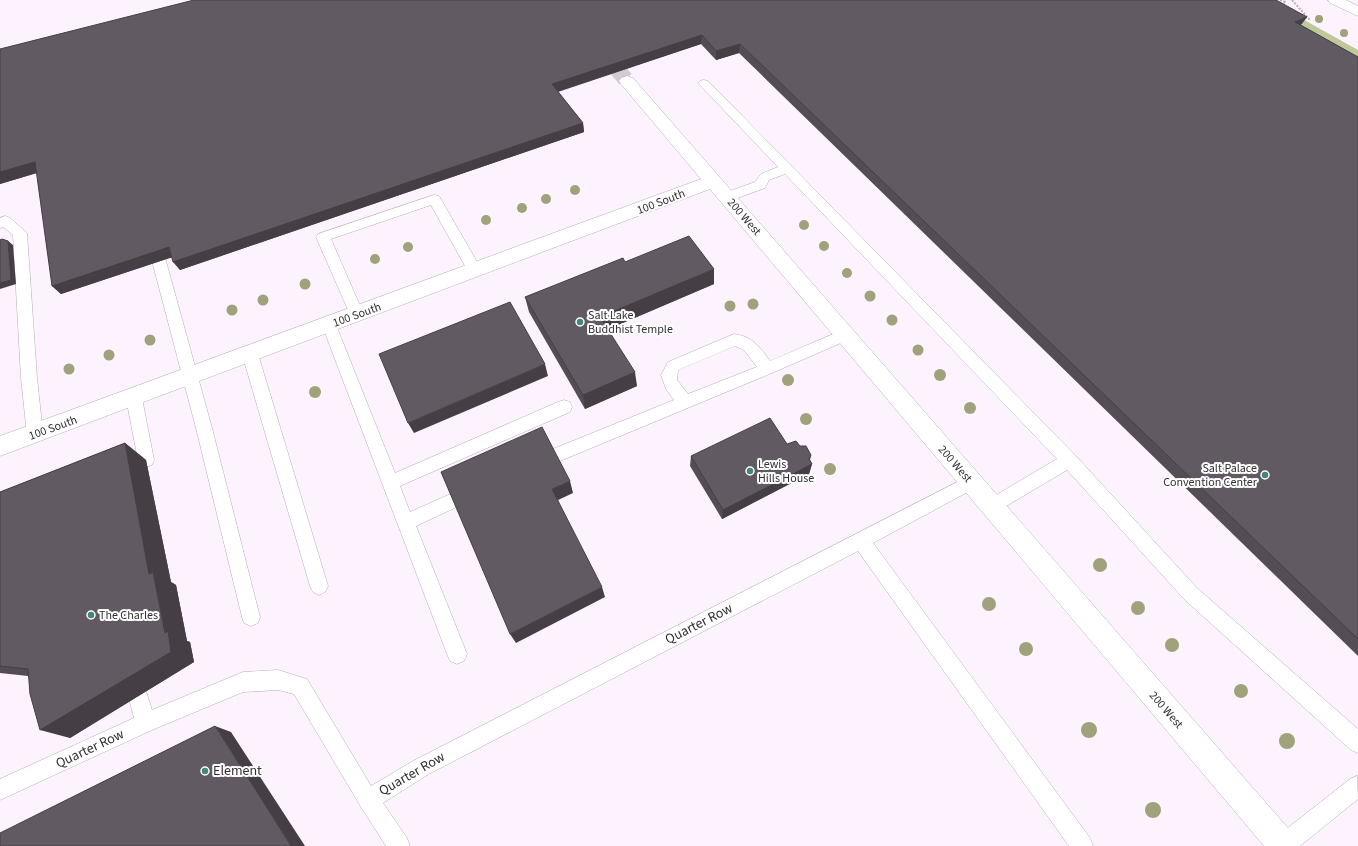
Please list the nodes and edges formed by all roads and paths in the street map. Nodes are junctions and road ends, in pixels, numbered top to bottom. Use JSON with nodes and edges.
{"nodes":[{"id":1,"x":1280,"y":0,"type":"edge"},
{"id":2,"x":1292,"y":0,"type":"edge"},
{"id":3,"x":1335,"y":0,"type":"edge"},
{"id":4,"x":1289,"y":11,"type":"edge"},
{"id":5,"x":1358,"y":12,"type":"edge"},
{"id":6,"x":1302,"y":16,"type":"edge"},
{"id":7,"x":627,"y":81,"type":"tunnel mouth"},
{"id":8,"x":704,"y":83,"type":"dead end"},
{"id":9,"x":787,"y":168,"type":"junction"},
{"id":10,"x":720,"y":189,"type":"junction"},
{"id":11,"x":3,"y":222,"type":"edge"},
{"id":12,"x":159,"y":261,"type":"edge"},
{"id":13,"x":475,"y":271,"type":"junction"},
{"id":14,"x":358,"y":315,"type":"junction"},
{"id":15,"x":330,"y":325,"type":"junction"},
{"id":16,"x":844,"y":335,"type":"junction"},
{"id":17,"x":250,"y":354,"type":"junction"},
{"id":18,"x":767,"y":369,"type":"junction"},
{"id":19,"x":190,"y":377,"type":"junction"},
{"id":20,"x":134,"y":398,"type":"junction"},
{"id":21,"x":685,"y":403,"type":"junction"},
{"id":22,"x":564,"y":407,"type":"dead end"},
{"id":23,"x":35,"y":434,"type":"junction"},
{"id":24,"x":0,"y":446,"type":"edge"},
{"id":25,"x":554,"y":456,"type":"edge"},
{"id":26,"x":146,"y":460,"type":"dead end"},
{"id":27,"x":1069,"y":460,"type":"junction"},
{"id":28,"x":391,"y":482,"type":"junction"},
{"id":29,"x":971,"y":482,"type":"junction"},
{"id":30,"x":455,"y":500,"type":"edge"},
{"id":31,"x":992,"y":506,"type":"junction"},
{"id":32,"x":406,"y":522,"type":"junction"},
{"id":33,"x":861,"y":540,"type":"junction"},
{"id":34,"x":319,"y":586,"type":"dead end"},
{"id":35,"x":251,"y":617,"type":"dead end"},
{"id":36,"x":457,"y":654,"type":"dead end"},
{"id":37,"x":138,"y":695,"type":"edge"},
{"id":38,"x":145,"y":723,"type":"junction"},
{"id":39,"x":1358,"y":743,"type":"edge"},
{"id":40,"x":1357,"y":786,"type":"edge"},
{"id":41,"x":0,"y":790,"type":"edge"},
{"id":42,"x":368,"y":800,"type":"junction"},
{"id":43,"x":399,"y":846,"type":"edge"},
{"id":44,"x":1082,"y":846,"type":"edge"},
{"id":45,"x":1283,"y":846,"type":"edge"}],
"edges":[{"from":1,"to":4,"type":"path"},
{"from":2,"to":6,"type":"path"},
{"from":3,"to":5,"type":"street"},
{"from":7,"to":10,"type":"street","name":"200 West"},
{"from":8,"to":9,"type":"lane"},
{"from":9,"to":10,"type":"lane"},
{"from":9,"to":27,"type":"lane"},
{"from":10,"to":13,"type":"street","name":"100 South"},
{"from":10,"to":16,"type":"street","name":"200 West"},
{"from":11,"to":23,"type":"lane"},
{"from":12,"to":19,"type":"lane"},
{"from":13,"to":14,"type":"street","name":"100 South"},
{"from":13,"to":14,"type":"lane"},
{"from":14,"to":15,"type":"street","name":"100 South"},
{"from":15,"to":17,"type":"street","name":"100 South"},
{"from":15,"to":28,"type":"lane"},
{"from":16,"to":18,"type":"lane"},
{"from":16,"to":29,"type":"street","name":"200 West"},
{"from":17,"to":19,"type":"street","name":"100 South"},
{"from":17,"to":34,"type":"lane"},
{"from":18,"to":21,"type":"lane"},
{"from":18,"to":21,"type":"lane"},
{"from":19,"to":20,"type":"street","name":"100 South"},
{"from":19,"to":35,"type":"lane"},
{"from":20,"to":23,"type":"street","name":"100 South"},
{"from":20,"to":26,"type":"lane"},
{"from":21,"to":25,"type":"lane"},
{"from":22,"to":28,"type":"lane"},
{"from":23,"to":24,"type":"street","name":"100 South"},
{"from":27,"to":31,"type":"lane"},
{"from":27,"to":39,"type":"lane"},
{"from":28,"to":32,"type":"lane"},
{"from":29,"to":31,"type":"street","name":"200 West"},
{"from":29,"to":33,"type":"lane","name":"Quarter Row"},
{"from":30,"to":32,"type":"lane"},
{"from":31,"to":45,"type":"street","name":"200 West"},
{"from":32,"to":36,"type":"lane"},
{"from":33,"to":42,"type":"lane","name":"Quarter Row"},
{"from":33,"to":44,"type":"lane"},
{"from":37,"to":38,"type":"lane"},
{"from":38,"to":41,"type":"lane","name":"Quarter Row"},
{"from":38,"to":42,"type":"lane","name":"Quarter Row"},
{"from":40,"to":45,"type":"lane"},
{"from":42,"to":43,"type":"lane"}]}
